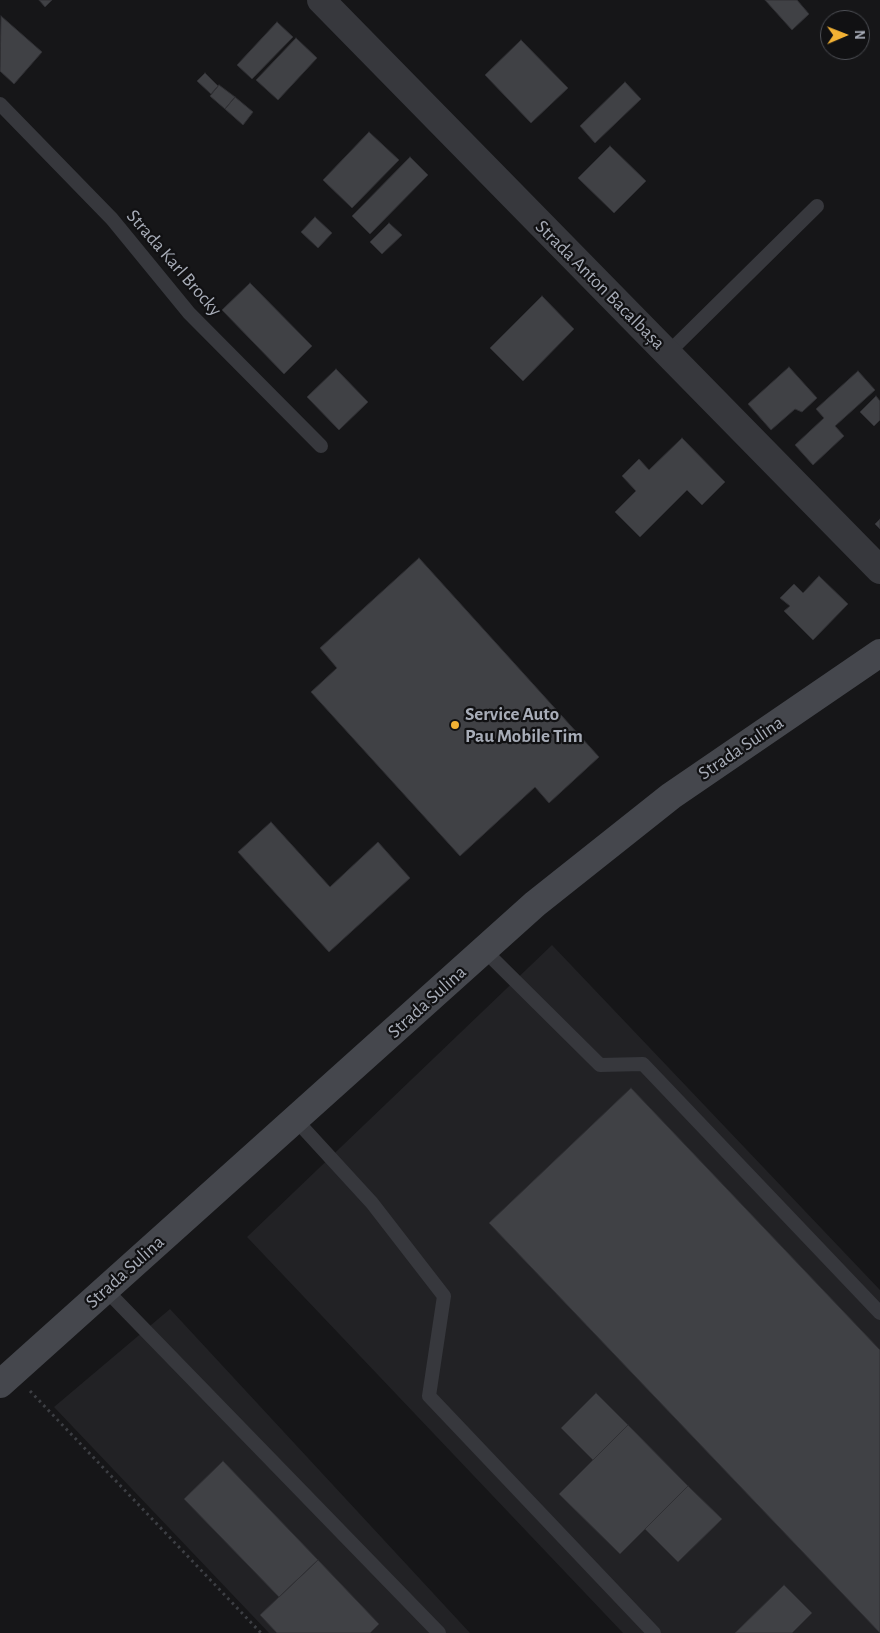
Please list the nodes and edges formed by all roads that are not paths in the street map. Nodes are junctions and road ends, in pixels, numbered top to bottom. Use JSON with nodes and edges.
{"nodes":[{"id":1,"x":321,"y":0,"type":"edge"},
{"id":2,"x":0,"y":104,"type":"edge"},
{"id":3,"x":818,"y":206,"type":"dead end"},
{"id":4,"x":668,"y":353,"type":"junction"},
{"id":5,"x":321,"y":446,"type":"dead end"},
{"id":6,"x":880,"y":570,"type":"edge"},
{"id":7,"x":880,"y":653,"type":"edge"},
{"id":8,"x":484,"y":950,"type":"junction"},
{"id":9,"x":294,"y":1119,"type":"junction"},
{"id":10,"x":106,"y":1290,"type":"junction"},
{"id":11,"x":880,"y":1313,"type":"edge"},
{"id":12,"x":7,"y":1378,"type":"edge"},
{"id":13,"x":439,"y":1633,"type":"edge"},
{"id":14,"x":654,"y":1633,"type":"edge"}],
"edges":[{"from":1,"to":4,"type":"street","name":"Strada Anton Bacalbașa"},
{"from":2,"to":5,"type":"lane","name":"Strada Karl Brocky"},
{"from":3,"to":4,"type":"lane"},
{"from":4,"to":6,"type":"street","name":"Strada Anton Bacalbașa"},
{"from":7,"to":8,"type":"street","name":"Strada Sulina"},
{"from":8,"to":9,"type":"street","name":"Strada Sulina"},
{"from":8,"to":11,"type":"lane"},
{"from":9,"to":10,"type":"street","name":"Strada Sulina"},
{"from":9,"to":14,"type":"lane"},
{"from":10,"to":12,"type":"street","name":"Strada Sulina"},
{"from":10,"to":13,"type":"lane"}]}
